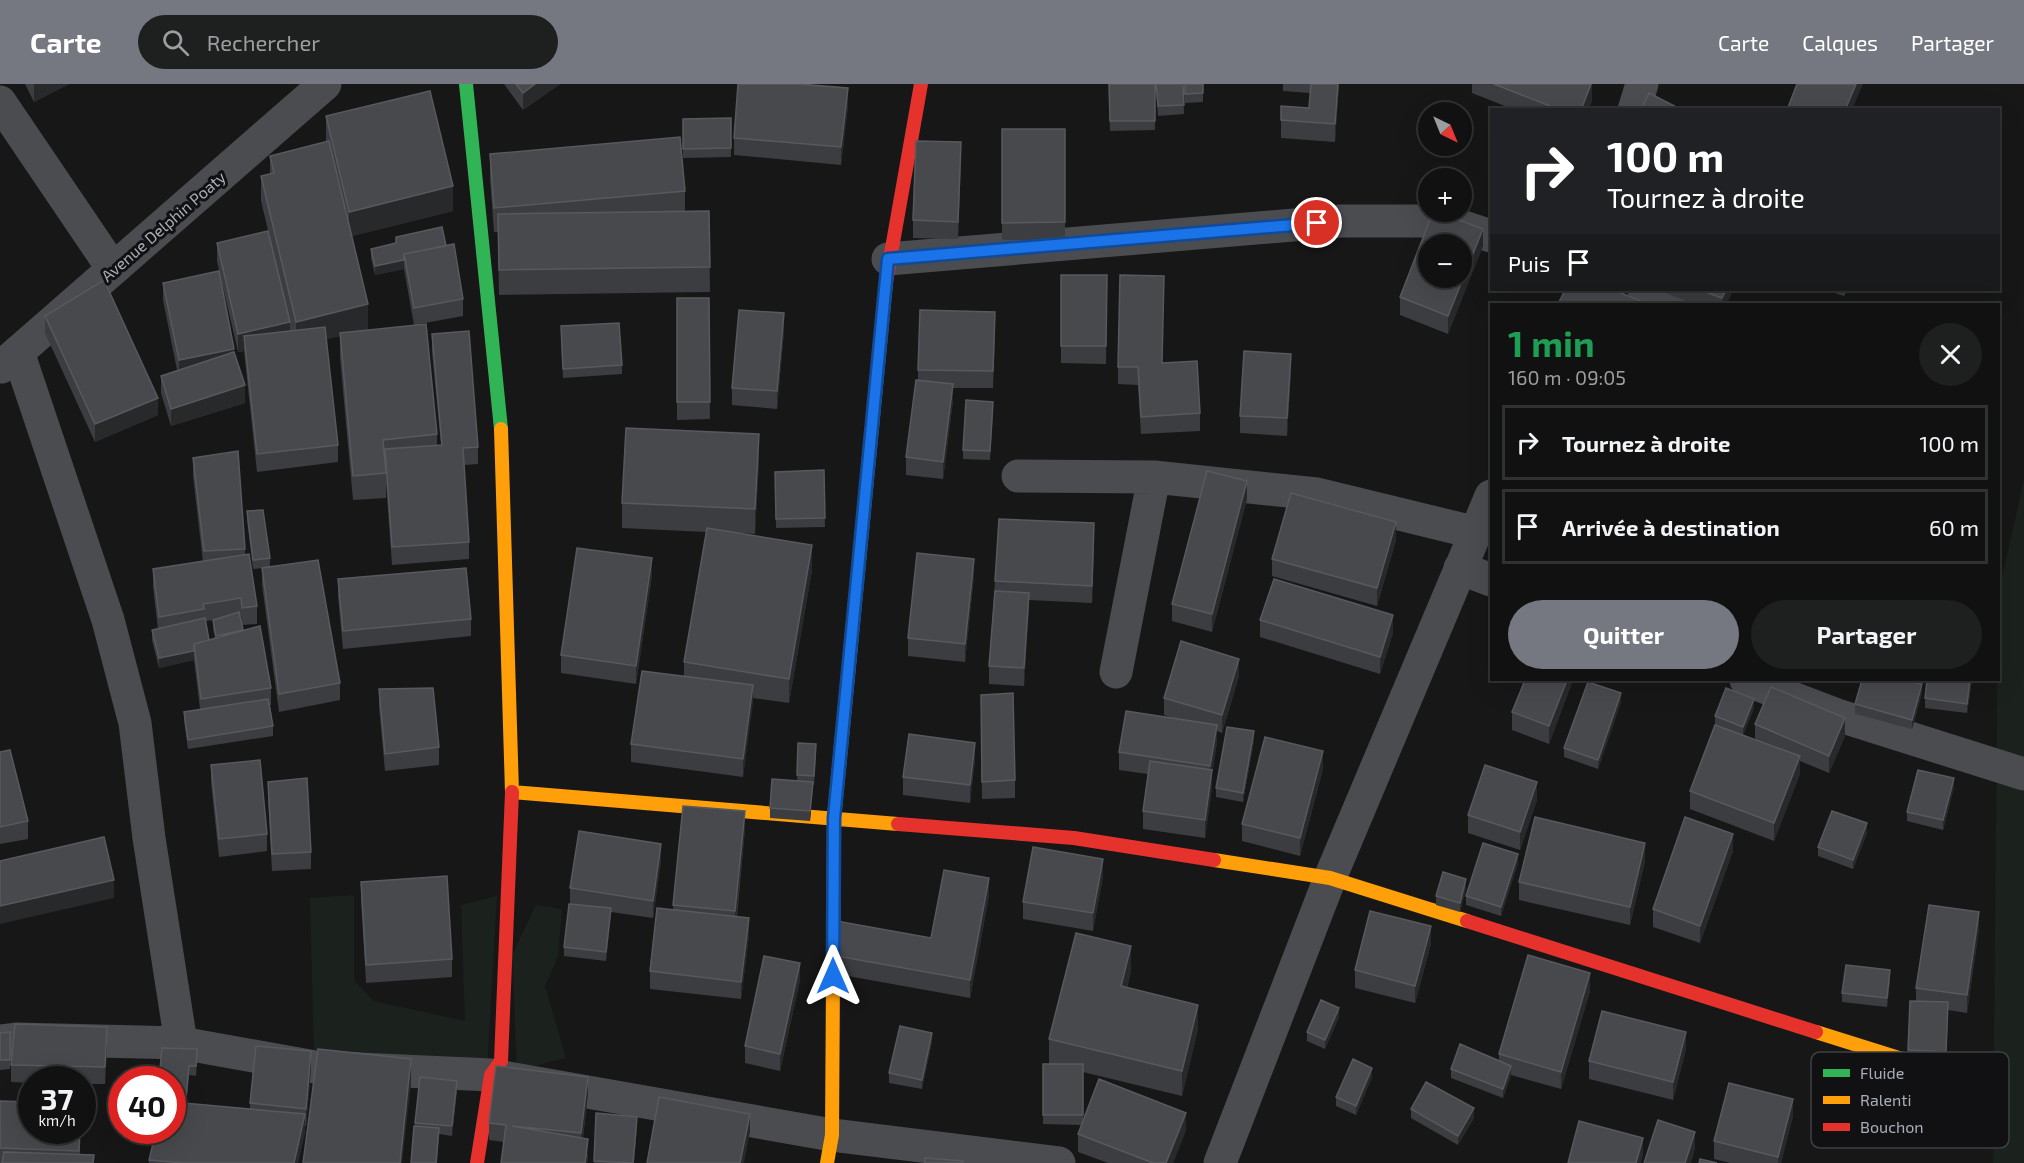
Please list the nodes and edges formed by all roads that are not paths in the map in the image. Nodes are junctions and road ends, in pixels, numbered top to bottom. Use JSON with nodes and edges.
{"nodes":[{"id":1,"x":325,"y":84,"type":"edge"},
{"id":2,"x":466,"y":84,"type":"edge"},
{"id":3,"x":921,"y":84,"type":"edge"},
{"id":4,"x":1642,"y":84,"type":"edge"},
{"id":5,"x":0,"y":102,"type":"edge"},
{"id":6,"x":1635,"y":108,"type":"edge"},
{"id":7,"x":1490,"y":236,"type":"edge"},
{"id":8,"x":888,"y":259,"type":"junction"},
{"id":9,"x":113,"y":269,"type":"junction"},
{"id":10,"x":1647,"y":291,"type":"edge"},
{"id":11,"x":1681,"y":303,"type":"edge"},
{"id":12,"x":9,"y":360,"type":"edge"},
{"id":13,"x":1018,"y":476,"type":"dead end"},
{"id":14,"x":1154,"y":477,"type":"junction"},
{"id":15,"x":1490,"y":499,"type":"edge"},
{"id":16,"x":1477,"y":533,"type":"junction"},
{"id":17,"x":1460,"y":568,"type":"junction"},
{"id":18,"x":1490,"y":580,"type":"edge"},
{"id":19,"x":1116,"y":672,"type":"dead end"},
{"id":20,"x":1749,"y":681,"type":"edge"},
{"id":21,"x":2024,"y":774,"type":"edge"},
{"id":22,"x":512,"y":792,"type":"junction"},
{"id":23,"x":834,"y":818,"type":"junction"},
{"id":24,"x":1330,"y":878,"type":"junction"},
{"id":25,"x":0,"y":1041,"type":"edge"},
{"id":26,"x":181,"y":1043,"type":"junction"},
{"id":27,"x":1880,"y":1052,"type":"edge"},
{"id":28,"x":491,"y":1075,"type":"junction"},
{"id":29,"x":830,"y":1149,"type":"edge"},
{"id":30,"x":477,"y":1163,"type":"edge"},
{"id":31,"x":1059,"y":1163,"type":"edge"},
{"id":32,"x":1220,"y":1163,"type":"edge"}],
"edges":[{"from":1,"to":9,"type":"street","name":"Avenue Delphin Poaty"},
{"from":2,"to":22,"type":"street"},
{"from":3,"to":8,"type":"street"},
{"from":4,"to":6,"type":"street"},
{"from":5,"to":9,"type":"street"},
{"from":7,"to":8,"type":"street"},
{"from":8,"to":23,"type":"street"},
{"from":9,"to":12,"type":"street","name":"Avenue Delphin Poaty"},
{"from":10,"to":11,"type":"street"},
{"from":12,"to":26,"type":"street"},
{"from":13,"to":14,"type":"street"},
{"from":14,"to":16,"type":"street"},
{"from":14,"to":19,"type":"street"},
{"from":15,"to":16,"type":"street"},
{"from":16,"to":17,"type":"street"},
{"from":17,"to":18,"type":"street"},
{"from":17,"to":24,"type":"street"},
{"from":20,"to":21,"type":"street"},
{"from":22,"to":23,"type":"street"},
{"from":22,"to":28,"type":"street"},
{"from":23,"to":24,"type":"street"},
{"from":23,"to":29,"type":"street"},
{"from":24,"to":27,"type":"street"},
{"from":24,"to":32,"type":"street"},
{"from":25,"to":26,"type":"street"},
{"from":26,"to":28,"type":"street"},
{"from":28,"to":29,"type":"street"},
{"from":28,"to":30,"type":"street"},
{"from":29,"to":31,"type":"street"}]}
